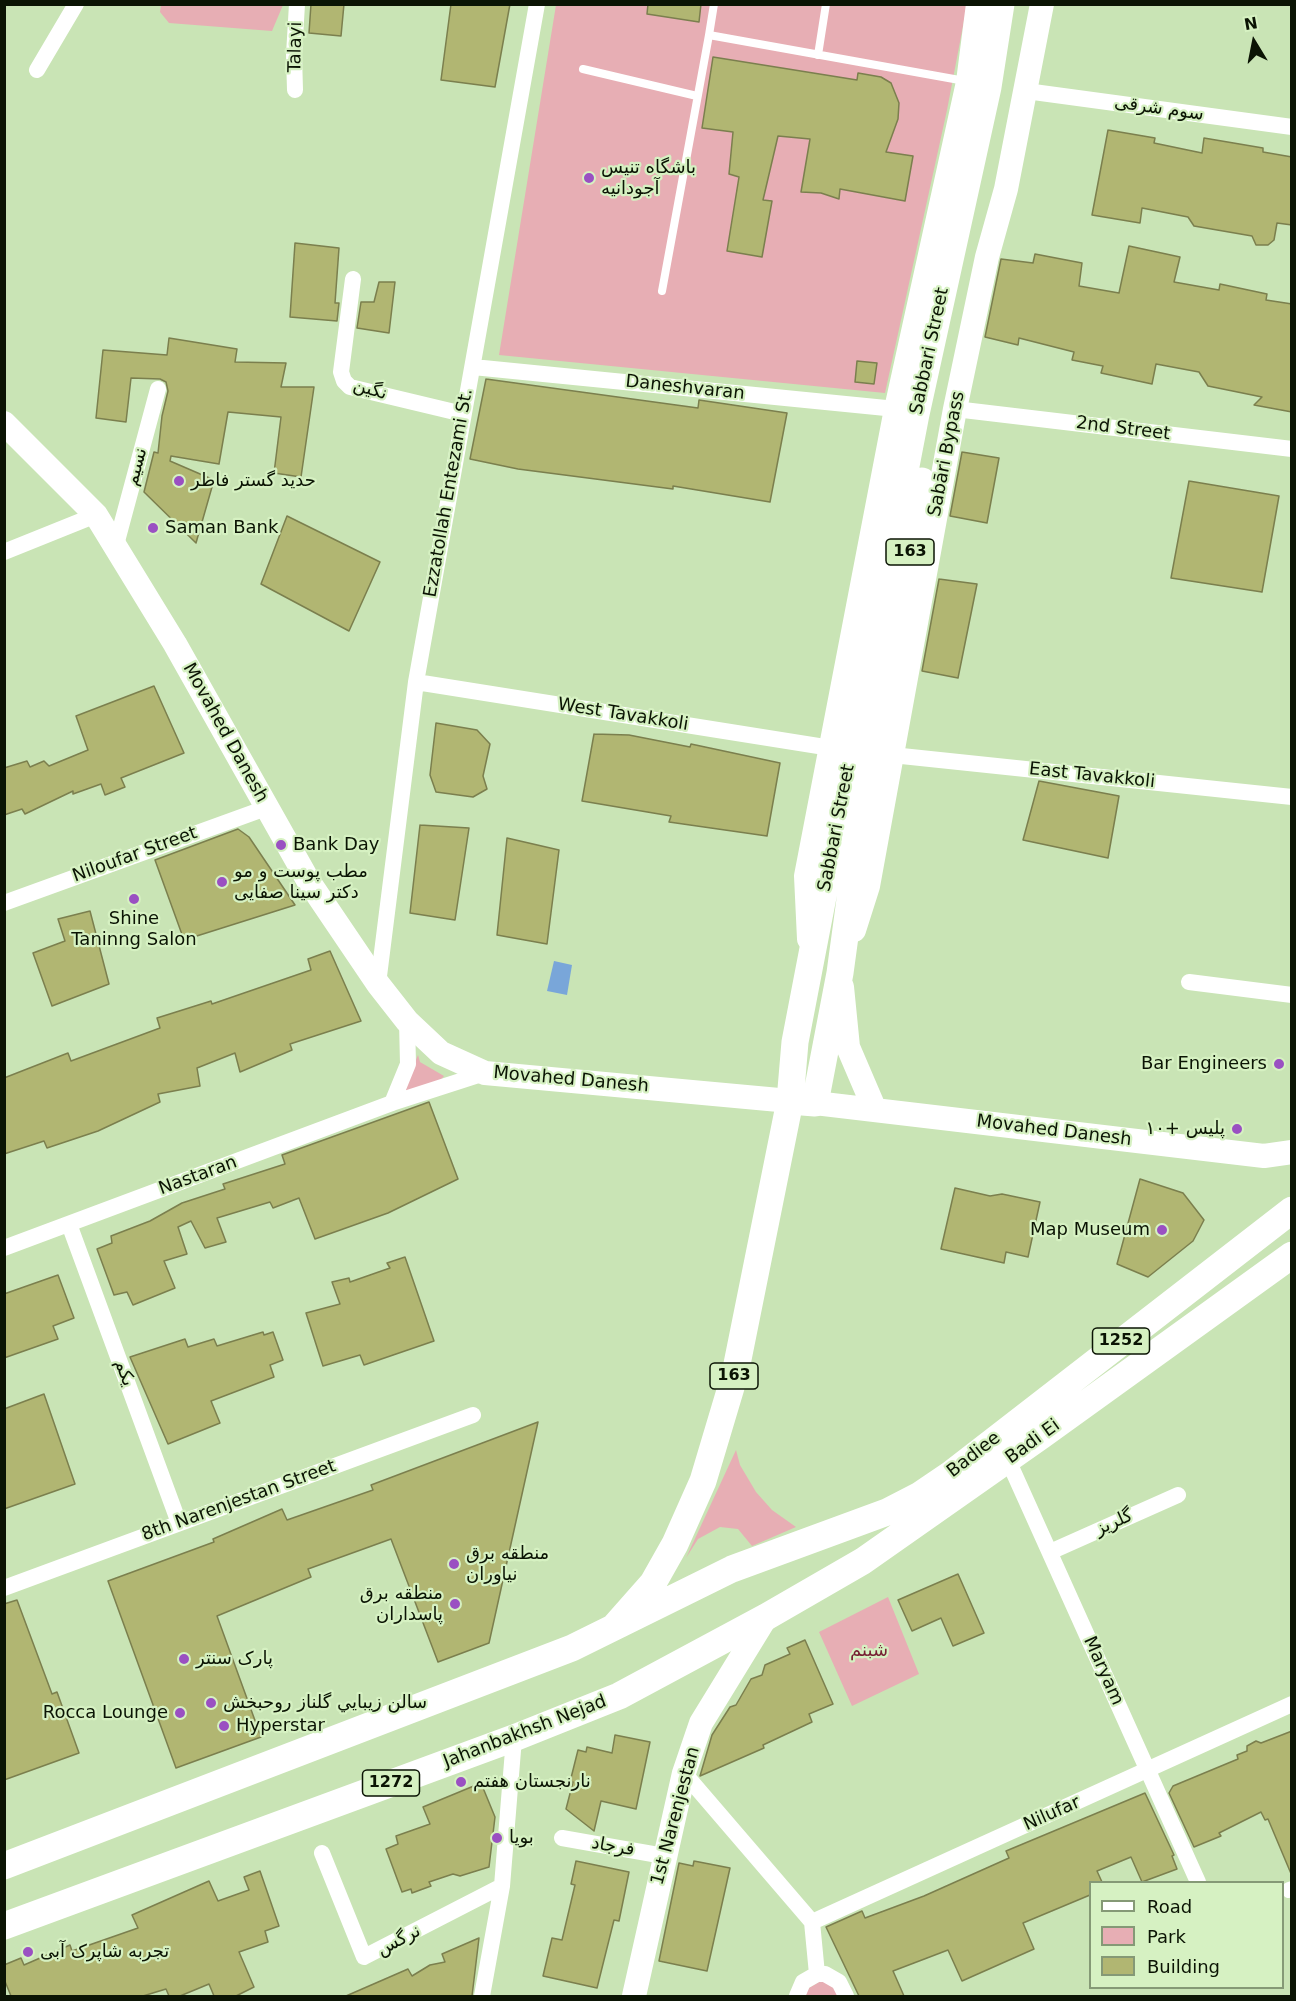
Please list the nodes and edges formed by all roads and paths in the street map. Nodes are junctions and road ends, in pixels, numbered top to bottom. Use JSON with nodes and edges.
{"nodes":[{"id":1,"x":76,"y":4,"type":"edge"},
{"id":2,"x":297,"y":4,"type":"edge"},
{"id":3,"x":537,"y":4,"type":"edge"},
{"id":4,"x":714,"y":4,"type":"edge"},
{"id":5,"x":826,"y":4,"type":"edge"},
{"id":6,"x":978,"y":4,"type":"edge"},
{"id":7,"x":1001,"y":4,"type":"edge"},
{"id":8,"x":1020,"y":4,"type":"edge"},
{"id":9,"x":1042,"y":4,"type":"edge"},
{"id":10,"x":708,"y":35,"type":"junction"},
{"id":11,"x":818,"y":55,"type":"junction"},
{"id":12,"x":583,"y":69,"type":"dead end"},
{"id":13,"x":37,"y":70,"type":"dead end"},
{"id":14,"x":968,"y":82,"type":"junction"},
{"id":15,"x":295,"y":90,"type":"dead end"},
{"id":16,"x":1026,"y":91,"type":"junction"},
{"id":17,"x":697,"y":96,"type":"junction"},
{"id":18,"x":1292,"y":127,"type":"edge"},
{"id":19,"x":353,"y":279,"type":"dead end"},
{"id":20,"x":662,"y":291,"type":"dead end"},
{"id":21,"x":473,"y":367,"type":"junction"},
{"id":22,"x":158,"y":389,"type":"dead end"},
{"id":23,"x":896,"y":409,"type":"junction"},
{"id":24,"x":955,"y":409,"type":"junction"},
{"id":25,"x":463,"y":414,"type":"junction"},
{"id":26,"x":4,"y":423,"type":"edge"},
{"id":27,"x":1292,"y":449,"type":"edge"},
{"id":28,"x":96,"y":515,"type":"junction"},
{"id":29,"x":116,"y":545,"type":"junction"},
{"id":30,"x":4,"y":552,"type":"edge"},
{"id":31,"x":416,"y":682,"type":"junction"},
{"id":32,"x":831,"y":748,"type":"junction"},
{"id":33,"x":892,"y":755,"type":"junction"},
{"id":34,"x":1292,"y":797,"type":"edge"},
{"id":35,"x":266,"y":807,"type":"junction"},
{"id":36,"x":4,"y":903,"type":"edge"},
{"id":37,"x":811,"y":968,"type":"junction"},
{"id":38,"x":840,"y":973,"type":"junction"},
{"id":39,"x":1189,"y":982,"type":"dead end"},
{"id":40,"x":378,"y":984,"type":"junction"},
{"id":41,"x":1292,"y":995,"type":"edge"},
{"id":42,"x":407,"y":1021,"type":"junction"},
{"id":43,"x":485,"y":1073,"type":"junction"},
{"id":44,"x":803,"y":1102,"type":"junction"},
{"id":45,"x":392,"y":1103,"type":"junction"},
{"id":46,"x":875,"y":1110,"type":"junction"},
{"id":47,"x":1292,"y":1152,"type":"edge"},
{"id":48,"x":1292,"y":1210,"type":"edge"},
{"id":49,"x":69,"y":1224,"type":"junction"},
{"id":50,"x":4,"y":1248,"type":"edge"},
{"id":51,"x":1292,"y":1255,"type":"edge"},
{"id":52,"x":473,"y":1414,"type":"dead end"},
{"id":53,"x":1008,"y":1460,"type":"junction"},
{"id":54,"x":1178,"y":1495,"type":"dead end"},
{"id":55,"x":178,"y":1523,"type":"junction"},
{"id":56,"x":1050,"y":1552,"type":"junction"},
{"id":57,"x":4,"y":1588,"type":"edge"},
{"id":58,"x":766,"y":1617,"type":"junction"},
{"id":59,"x":615,"y":1626,"type":"junction"},
{"id":60,"x":1292,"y":1704,"type":"edge"},
{"id":61,"x":514,"y":1738,"type":"junction"},
{"id":62,"x":1147,"y":1771,"type":"junction"},
{"id":63,"x":684,"y":1773,"type":"junction"},
{"id":64,"x":562,"y":1838,"type":"dead end"},
{"id":65,"x":322,"y":1853,"type":"dead end"},
{"id":66,"x":664,"y":1856,"type":"junction"},
{"id":67,"x":4,"y":1866,"type":"edge"},
{"id":68,"x":1198,"y":1881,"type":"edge"},
{"id":69,"x":502,"y":1887,"type":"junction"},
{"id":70,"x":812,"y":1922,"type":"junction"},
{"id":71,"x":4,"y":1926,"type":"edge"},
{"id":72,"x":817,"y":1974,"type":"junction"},
{"id":73,"x":482,"y":1996,"type":"edge"},
{"id":74,"x":634,"y":1996,"type":"edge"},
{"id":75,"x":796,"y":1996,"type":"edge"},
{"id":76,"x":846,"y":1996,"type":"edge"}],
"edges":[{"from":1,"to":13,"type":"street"},
{"from":2,"to":15,"type":"street","name":"Talayi"},
{"from":3,"to":21,"type":"street","name":"Ezzatollah Entezami St."},
{"from":4,"to":10,"type":"lane"},
{"from":5,"to":11,"type":"lane"},
{"from":6,"to":14,"type":"main road"},
{"from":7,"to":37,"type":"main road","name":"Sabbari Street","number":"163"},
{"from":8,"to":38,"type":"main road","name":"Sabbari Street","number":"163"},
{"from":9,"to":16,"type":"main road","name":"Sabāri Bypass"},
{"from":10,"to":11,"type":"lane"},
{"from":10,"to":17,"type":"lane"},
{"from":11,"to":14,"type":"lane"},
{"from":12,"to":17,"type":"lane"},
{"from":14,"to":23,"type":"main road"},
{"from":16,"to":18,"type":"street","name":"سوم شرقی"},
{"from":16,"to":24,"type":"main road","name":"Sabāri Bypass"},
{"from":17,"to":20,"type":"lane"},
{"from":19,"to":25,"type":"street","name":"نگین"},
{"from":21,"to":23,"type":"street","name":"Daneshvaran"},
{"from":21,"to":25,"type":"street","name":"Ezzatollah Entezami St."},
{"from":22,"to":29,"type":"street","name":"نسیم"},
{"from":23,"to":32,"type":"main road"},
{"from":24,"to":27,"type":"street","name":"2nd Street"},
{"from":24,"to":33,"type":"main road","name":"Sabāri Bypass"},
{"from":25,"to":31,"type":"street","name":"Ezzatollah Entezami St."},
{"from":26,"to":28,"type":"main road","name":"Movahed Danesh"},
{"from":28,"to":29,"type":"main road","name":"Movahed Danesh"},
{"from":28,"to":30,"type":"street"},
{"from":29,"to":35,"type":"main road","name":"Movahed Danesh"},
{"from":31,"to":32,"type":"street","name":"West Tavakkoli"},
{"from":31,"to":40,"type":"street","name":"Ezzatollah Entezami St."},
{"from":32,"to":37,"type":"main road"},
{"from":33,"to":34,"type":"street","name":"East Tavakkoli"},
{"from":33,"to":38,"type":"main road","name":"Sabāri Bypass"},
{"from":35,"to":36,"type":"street","name":"Niloufar Street"},
{"from":35,"to":40,"type":"main road","name":"Movahed Danesh"},
{"from":37,"to":44,"type":"main road","name":"Sabbari Street","number":"163"},
{"from":38,"to":44,"type":"main road","name":"Sabbari Street","number":"163"},
{"from":38,"to":46,"type":"main road"},
{"from":39,"to":41,"type":"street"},
{"from":40,"to":42,"type":"main road","name":"Movahed Danesh"},
{"from":42,"to":43,"type":"main road","name":"Movahed Danesh"},
{"from":42,"to":45,"type":"street"},
{"from":43,"to":44,"type":"main road","name":"Movahed Danesh"},
{"from":43,"to":45,"type":"street","name":"Nastaran"},
{"from":44,"to":46,"type":"main road","name":"Movahed Danesh"},
{"from":44,"to":59,"type":"main road","name":"Sabbari Street","number":"163"},
{"from":45,"to":49,"type":"street","name":"Nastaran"},
{"from":46,"to":47,"type":"main road","name":"Movahed Danesh"},
{"from":48,"to":59,"type":"main road","name":"Badiee","number":"1252"},
{"from":49,"to":50,"type":"street","name":"Nastaran"},
{"from":49,"to":55,"type":"street","name":"یکم"},
{"from":51,"to":53,"type":"main road","name":"Badi Ei","number":"1252"},
{"from":52,"to":55,"type":"street","name":"8th Narenjestan Street"},
{"from":53,"to":56,"type":"street","name":"Maryam"},
{"from":53,"to":58,"type":"main road","name":"Badi Ei","number":"1252"},
{"from":54,"to":56,"type":"street","name":"گلریز"},
{"from":55,"to":57,"type":"street","name":"8th Narenjestan Street"},
{"from":56,"to":62,"type":"street","name":"Maryam"},
{"from":58,"to":61,"type":"main road","name":"Jahanbakhsh Nejad","number":"1272"},
{"from":58,"to":63,"type":"main road","name":"1st Narenjestan"},
{"from":59,"to":67,"type":"main road"},
{"from":60,"to":62,"type":"street","name":"Nilufar"},
{"from":61,"to":69,"type":"street"},
{"from":61,"to":71,"type":"main road","name":"Jahanbakhsh Nejad","number":"1272"},
{"from":62,"to":68,"type":"street","name":"Maryam"},
{"from":62,"to":70,"type":"street","name":"Nilufar"},
{"from":63,"to":66,"type":"main road","name":"1st Narenjestan"},
{"from":63,"to":70,"type":"street"},
{"from":64,"to":66,"type":"street","name":"فرجاد"},
{"from":65,"to":69,"type":"street","name":"نرگس"},
{"from":66,"to":74,"type":"main road","name":"1st Narenjestan"},
{"from":69,"to":73,"type":"street"},
{"from":70,"to":72,"type":"street"},
{"from":72,"to":75,"type":"street"},
{"from":72,"to":76,"type":"street"}]}
